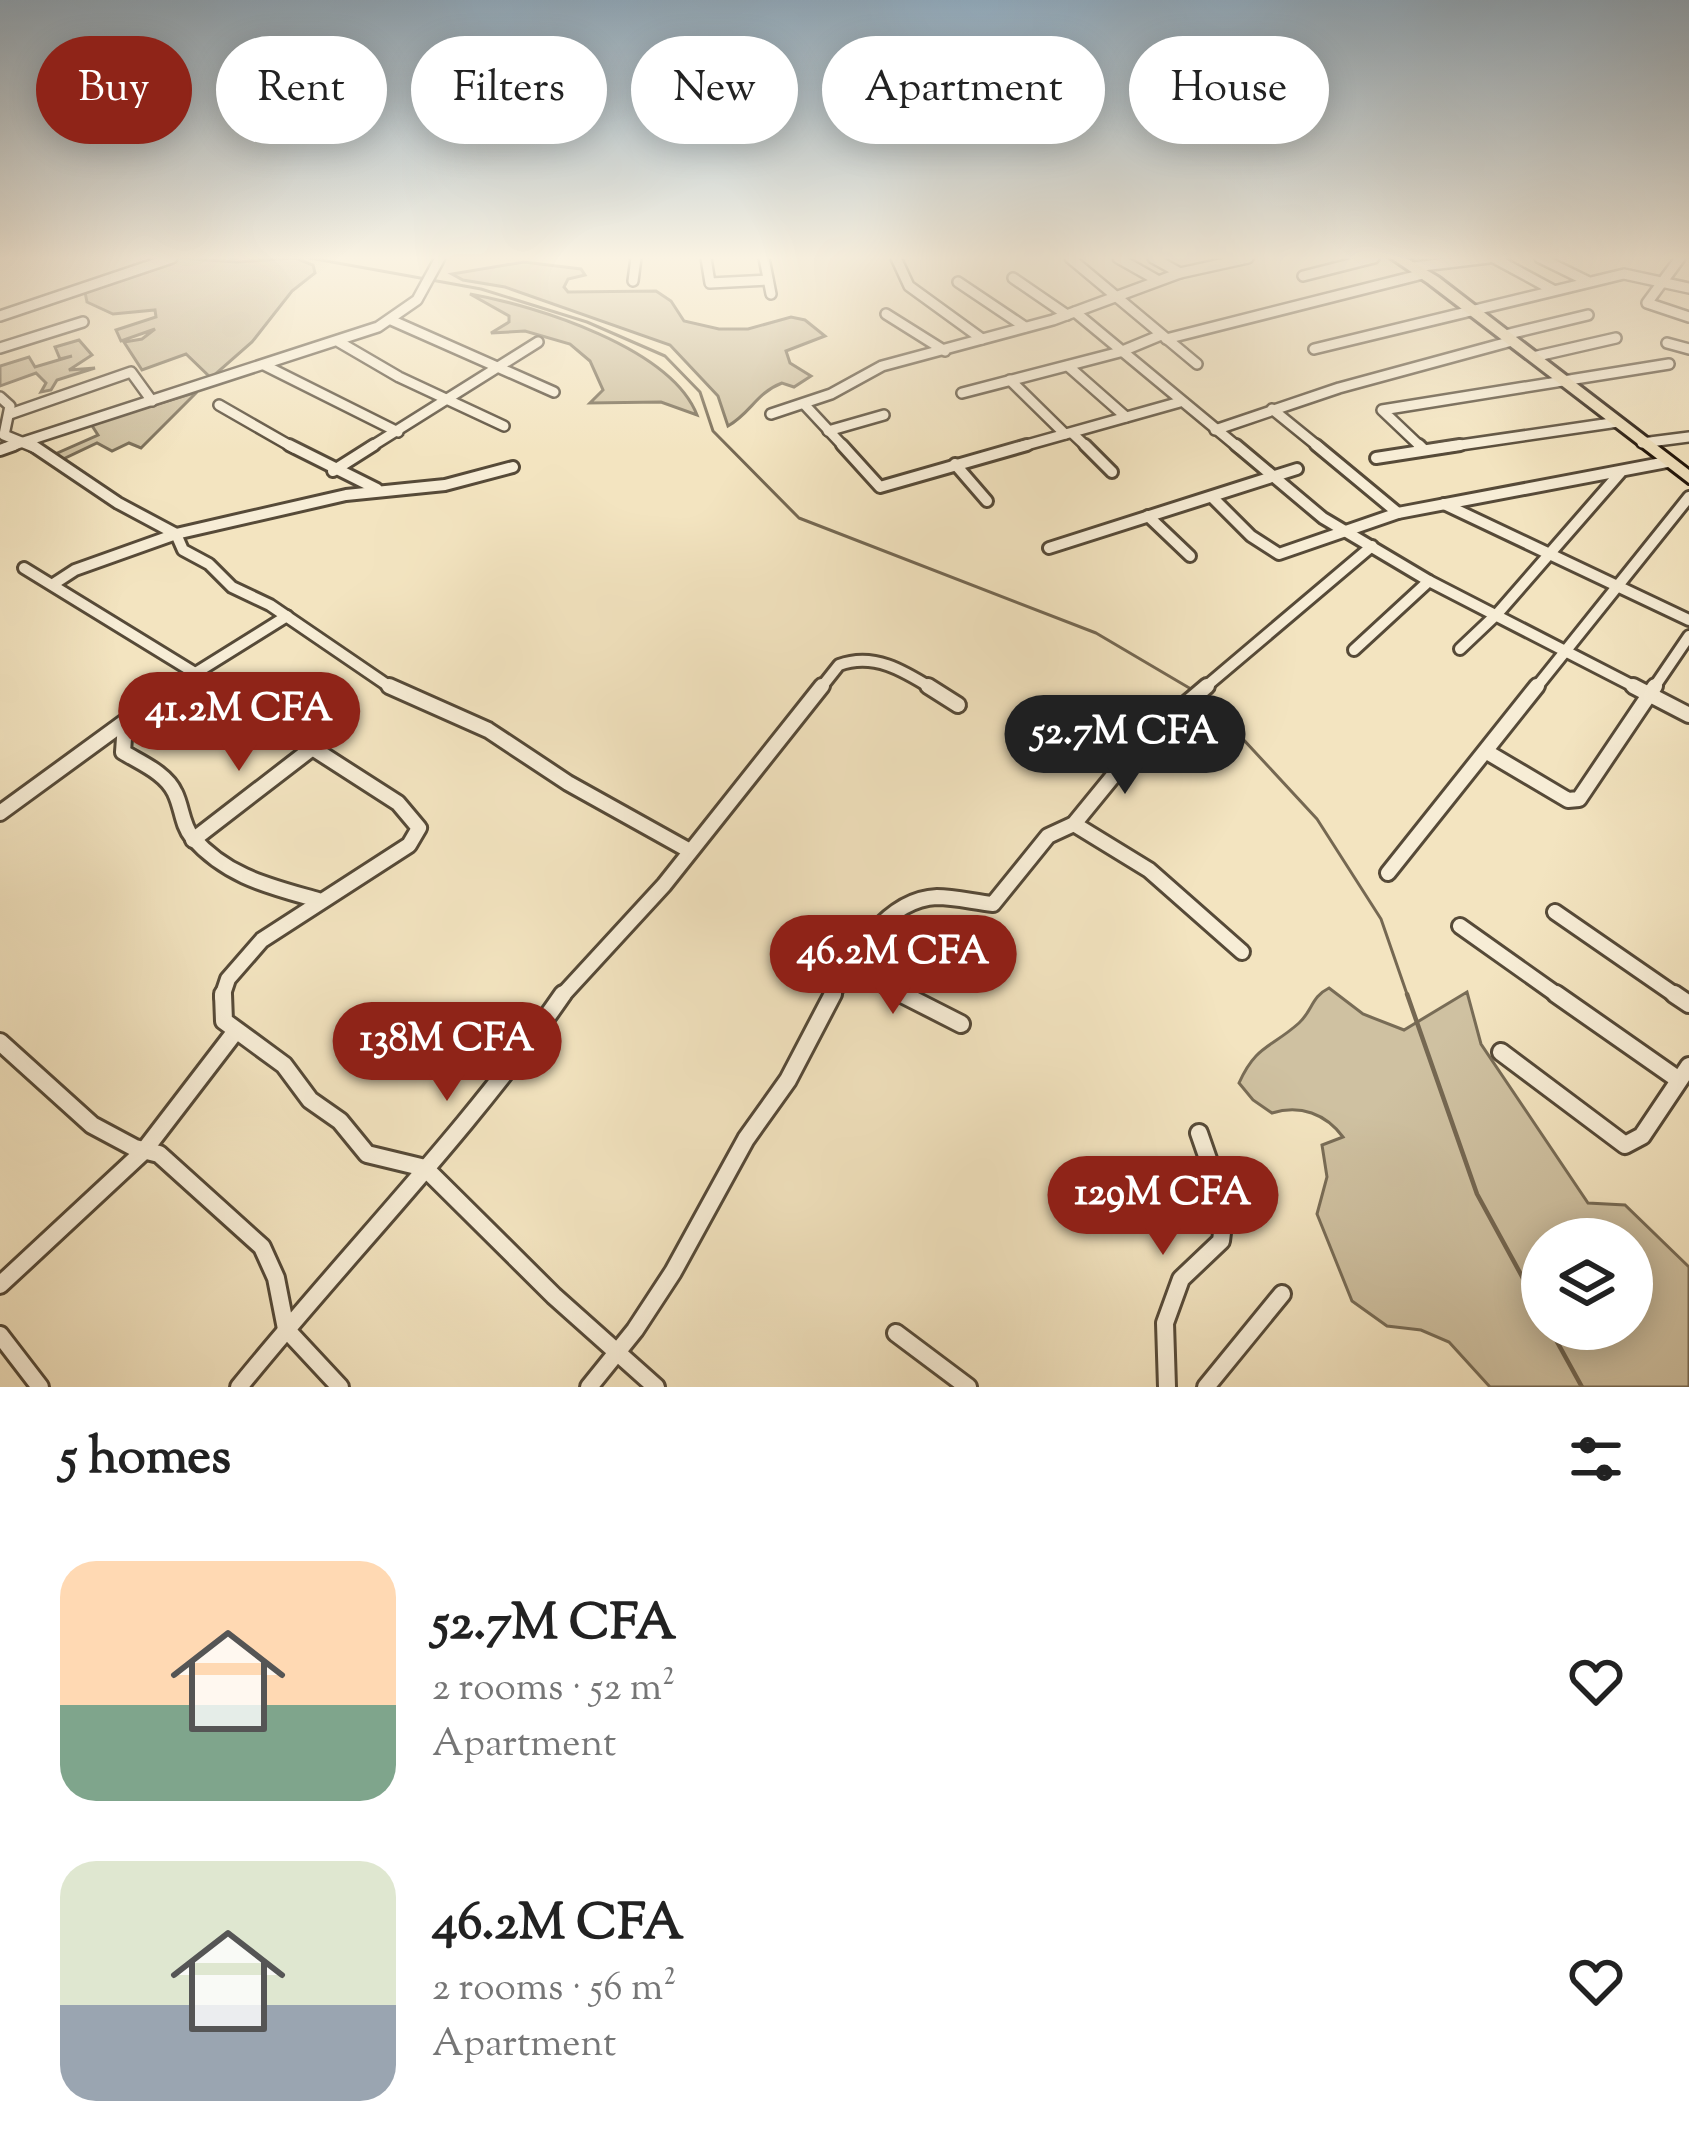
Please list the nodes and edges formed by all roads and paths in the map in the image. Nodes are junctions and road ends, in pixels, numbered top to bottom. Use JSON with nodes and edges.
{"nodes":[{"id":1,"x":80,"y":323,"type":"edge"},
{"id":2,"x":385,"y":323,"type":"edge"},
{"id":3,"x":397,"y":323,"type":"edge"},
{"id":4,"x":900,"y":323,"type":"edge"},
{"id":5,"x":959,"y":323,"type":"edge"},
{"id":6,"x":1019,"y":323,"type":"edge"},
{"id":7,"x":1040,"y":323,"type":"edge"},
{"id":8,"x":1082,"y":323,"type":"edge"},
{"id":9,"x":1146,"y":323,"type":"edge"},
{"id":10,"x":1218,"y":323,"type":"edge"},
{"id":11,"x":1422,"y":323,"type":"edge"},
{"id":12,"x":1489,"y":323,"type":"edge"},
{"id":13,"x":1561,"y":323,"type":"edge"},
{"id":14,"x":1025,"y":327,"type":"junction"},
{"id":15,"x":1164,"y":337,"type":"junction"},
{"id":16,"x":1509,"y":338,"type":"junction"},
{"id":17,"x":1616,"y":338,"type":"dead end"},
{"id":18,"x":982,"y":339,"type":"junction"},
{"id":19,"x":339,"y":342,"type":"junction"},
{"id":20,"x":538,"y":342,"type":"dead end"},
{"id":21,"x":1667,"y":344,"type":"dead end"},
{"id":22,"x":0,"y":348,"type":"edge"},
{"id":23,"x":1689,"y":349,"type":"edge"},
{"id":24,"x":945,"y":350,"type":"junction"},
{"id":25,"x":1314,"y":350,"type":"dead end"},
{"id":26,"x":1120,"y":352,"type":"junction"},
{"id":27,"x":1533,"y":357,"type":"junction"},
{"id":28,"x":263,"y":364,"type":"junction"},
{"id":29,"x":1197,"y":364,"type":"dead end"},
{"id":30,"x":1669,"y":364,"type":"dead end"},
{"id":31,"x":1068,"y":366,"type":"junction"},
{"id":32,"x":499,"y":368,"type":"junction"},
{"id":33,"x":1010,"y":380,"type":"junction"},
{"id":34,"x":1563,"y":380,"type":"junction"},
{"id":35,"x":554,"y":392,"type":"dead end"},
{"id":36,"x":962,"y":393,"type":"dead end"},
{"id":37,"x":0,"y":397,"type":"edge"},
{"id":38,"x":452,"y":400,"type":"junction"},
{"id":39,"x":152,"y":401,"type":"junction"},
{"id":40,"x":1180,"y":402,"type":"junction"},
{"id":41,"x":804,"y":404,"type":"junction"},
{"id":42,"x":219,"y":405,"type":"dead end"},
{"id":43,"x":1271,"y":409,"type":"junction"},
{"id":44,"x":10,"y":414,"type":"junction"},
{"id":45,"x":771,"y":414,"type":"dead end"},
{"id":46,"x":884,"y":415,"type":"dead end"},
{"id":47,"x":1126,"y":417,"type":"junction"},
{"id":48,"x":1618,"y":422,"type":"junction"},
{"id":49,"x":504,"y":426,"type":"dead end"},
{"id":50,"x":1215,"y":430,"type":"junction"},
{"id":51,"x":828,"y":431,"type":"junction"},
{"id":52,"x":398,"y":433,"type":"junction"},
{"id":53,"x":1069,"y":433,"type":"junction"},
{"id":54,"x":1689,"y":436,"type":"edge"},
{"id":55,"x":26,"y":442,"type":"junction"},
{"id":56,"x":1642,"y":443,"type":"junction"},
{"id":57,"x":0,"y":450,"type":"edge"},
{"id":58,"x":1424,"y":450,"type":"junction"},
{"id":59,"x":1376,"y":458,"type":"dead end"},
{"id":60,"x":1667,"y":462,"type":"junction"},
{"id":61,"x":955,"y":464,"type":"junction"},
{"id":62,"x":513,"y":466,"type":"dead end"},
{"id":63,"x":1297,"y":469,"type":"dead end"},
{"id":64,"x":333,"y":471,"type":"junction"},
{"id":65,"x":1112,"y":472,"type":"dead end"},
{"id":66,"x":1620,"y":473,"type":"junction"},
{"id":67,"x":1274,"y":478,"type":"junction"},
{"id":68,"x":1689,"y":478,"type":"edge"},
{"id":69,"x":381,"y":491,"type":"junction"},
{"id":70,"x":1689,"y":497,"type":"edge"},
{"id":71,"x":1213,"y":498,"type":"junction"},
{"id":72,"x":987,"y":501,"type":"dead end"},
{"id":73,"x":1443,"y":504,"type":"junction"},
{"id":74,"x":1398,"y":513,"type":"junction"},
{"id":75,"x":1148,"y":515,"type":"junction"},
{"id":76,"x":1348,"y":532,"type":"junction"},
{"id":77,"x":176,"y":534,"type":"junction"},
{"id":78,"x":1372,"y":546,"type":"junction"},
{"id":79,"x":1049,"y":548,"type":"dead end"},
{"id":80,"x":1548,"y":554,"type":"junction"},
{"id":81,"x":1190,"y":556,"type":"dead end"},
{"id":82,"x":25,"y":568,"type":"dead end"},
{"id":83,"x":1429,"y":581,"type":"junction"},
{"id":84,"x":56,"y":583,"type":"junction"},
{"id":85,"x":1620,"y":587,"type":"junction"},
{"id":86,"x":1498,"y":614,"type":"junction"},
{"id":87,"x":287,"y":616,"type":"junction"},
{"id":88,"x":1689,"y":620,"type":"edge"},
{"id":89,"x":1689,"y":636,"type":"edge"},
{"id":90,"x":1460,"y":649,"type":"dead end"},
{"id":91,"x":1354,"y":650,"type":"dead end"},
{"id":92,"x":1568,"y":652,"type":"junction"},
{"id":93,"x":192,"y":673,"type":"junction"},
{"id":94,"x":1650,"y":695,"type":"junction"},
{"id":95,"x":958,"y":705,"type":"dead end"},
{"id":96,"x":1689,"y":715,"type":"edge"},
{"id":97,"x":125,"y":724,"type":"junction"},
{"id":98,"x":315,"y":746,"type":"junction"},
{"id":99,"x":1487,"y":752,"type":"junction"},
{"id":100,"x":0,"y":813,"type":"edge"},
{"id":101,"x":1074,"y":824,"type":"junction"},
{"id":102,"x":193,"y":840,"type":"junction"},
{"id":103,"x":690,"y":850,"type":"junction"},
{"id":104,"x":1388,"y":873,"type":"dead end"},
{"id":105,"x":318,"y":900,"type":"junction"},
{"id":106,"x":1555,"y":912,"type":"dead end"},
{"id":107,"x":1460,"y":926,"type":"dead end"},
{"id":108,"x":1241,"y":952,"type":"dead end"},
{"id":109,"x":848,"y":966,"type":"junction"},
{"id":110,"x":1689,"y":1004,"type":"edge"},
{"id":111,"x":961,"y":1024,"type":"dead end"},
{"id":112,"x":235,"y":1032,"type":"junction"},
{"id":113,"x":0,"y":1042,"type":"edge"},
{"id":114,"x":1501,"y":1052,"type":"dead end"},
{"id":115,"x":1684,"y":1073,"type":"edge"},
{"id":116,"x":1199,"y":1133,"type":"dead end"},
{"id":117,"x":143,"y":1152,"type":"junction"},
{"id":118,"x":424,"y":1168,"type":"junction"},
{"id":119,"x":0,"y":1285,"type":"edge"},
{"id":120,"x":1282,"y":1294,"type":"dead end"},
{"id":121,"x":286,"y":1329,"type":"junction"},
{"id":122,"x":896,"y":1333,"type":"dead end"},
{"id":123,"x":0,"y":1335,"type":"edge"},
{"id":124,"x":620,"y":1353,"type":"junction"},
{"id":125,"x":40,"y":1387,"type":"edge"},
{"id":126,"x":239,"y":1387,"type":"edge"},
{"id":127,"x":340,"y":1387,"type":"edge"},
{"id":128,"x":590,"y":1387,"type":"edge"},
{"id":129,"x":656,"y":1387,"type":"edge"},
{"id":130,"x":968,"y":1387,"type":"edge"},
{"id":131,"x":1167,"y":1387,"type":"edge"},
{"id":132,"x":1206,"y":1387,"type":"edge"}],
"edges":[{"from":1,"to":22,"type":"street"},
{"from":2,"to":19,"type":"street"},
{"from":3,"to":32,"type":"street"},
{"from":4,"to":24,"type":"street"},
{"from":5,"to":18,"type":"street"},
{"from":6,"to":14,"type":"street"},
{"from":7,"to":14,"type":"street"},
{"from":8,"to":26,"type":"street"},
{"from":9,"to":15,"type":"street"},
{"from":10,"to":15,"type":"street"},
{"from":11,"to":25,"type":"street"},
{"from":12,"to":16,"type":"highway"},
{"from":13,"to":16,"type":"street"},
{"from":14,"to":18,"type":"street"},
{"from":15,"to":26,"type":"street"},
{"from":15,"to":29,"type":"street"},
{"from":16,"to":27,"type":"highway"},
{"from":16,"to":43,"type":"street"},
{"from":17,"to":27,"type":"street"},
{"from":18,"to":24,"type":"street"},
{"from":19,"to":28,"type":"street"},
{"from":19,"to":38,"type":"street"},
{"from":20,"to":32,"type":"street"},
{"from":21,"to":23,"type":"street"},
{"from":24,"to":41,"type":"street"},
{"from":26,"to":31,"type":"street"},
{"from":26,"to":40,"type":"street"},
{"from":27,"to":34,"type":"highway"},
{"from":28,"to":39,"type":"street"},
{"from":28,"to":52,"type":"street"},
{"from":30,"to":34,"type":"street"},
{"from":31,"to":33,"type":"street"},
{"from":31,"to":47,"type":"street"},
{"from":32,"to":35,"type":"street"},
{"from":32,"to":38,"type":"street"},
{"from":33,"to":36,"type":"street"},
{"from":33,"to":53,"type":"street"},
{"from":34,"to":48,"type":"highway"},
{"from":34,"to":58,"type":"street"},
{"from":37,"to":44,"type":"street"},
{"from":38,"to":49,"type":"street"},
{"from":38,"to":52,"type":"street"},
{"from":39,"to":44,"type":"street"},
{"from":39,"to":55,"type":"street"},
{"from":40,"to":47,"type":"street"},
{"from":40,"to":50,"type":"street"},
{"from":41,"to":45,"type":"street"},
{"from":41,"to":51,"type":"street"},
{"from":42,"to":64,"type":"street"},
{"from":43,"to":50,"type":"street"},
{"from":43,"to":74,"type":"street"},
{"from":44,"to":55,"type":"street"},
{"from":46,"to":51,"type":"street"},
{"from":47,"to":53,"type":"street"},
{"from":48,"to":56,"type":"highway"},
{"from":48,"to":58,"type":"street"},
{"from":50,"to":67,"type":"street"},
{"from":51,"to":61,"type":"street"},
{"from":52,"to":64,"type":"street"},
{"from":53,"to":61,"type":"street"},
{"from":53,"to":65,"type":"street"},
{"from":54,"to":56,"type":"street"},
{"from":55,"to":57,"type":"street"},
{"from":55,"to":77,"type":"street"},
{"from":56,"to":60,"type":"highway"},
{"from":58,"to":59,"type":"street"},
{"from":60,"to":66,"type":"street"},
{"from":60,"to":68,"type":"highway"},
{"from":61,"to":72,"type":"street"},
{"from":62,"to":69,"type":"street"},
{"from":63,"to":67,"type":"street"},
{"from":64,"to":69,"type":"street"},
{"from":66,"to":73,"type":"street"},
{"from":66,"to":80,"type":"street"},
{"from":67,"to":71,"type":"street"},
{"from":67,"to":76,"type":"street"},
{"from":69,"to":77,"type":"street"},
{"from":70,"to":85,"type":"street"},
{"from":71,"to":75,"type":"street"},
{"from":71,"to":76,"type":"street"},
{"from":73,"to":74,"type":"street"},
{"from":73,"to":80,"type":"street"},
{"from":74,"to":76,"type":"street"},
{"from":75,"to":79,"type":"street"},
{"from":75,"to":81,"type":"street"},
{"from":76,"to":78,"type":"street"},
{"from":77,"to":84,"type":"street"},
{"from":77,"to":87,"type":"street"},
{"from":78,"to":83,"type":"street"},
{"from":78,"to":101,"type":"street"},
{"from":80,"to":85,"type":"street"},
{"from":80,"to":86,"type":"street"},
{"from":82,"to":84,"type":"street"},
{"from":83,"to":86,"type":"street"},
{"from":83,"to":91,"type":"street"},
{"from":84,"to":93,"type":"street"},
{"from":85,"to":88,"type":"street"},
{"from":85,"to":92,"type":"street"},
{"from":86,"to":90,"type":"street"},
{"from":86,"to":92,"type":"street"},
{"from":87,"to":93,"type":"street"},
{"from":87,"to":103,"type":"street"},
{"from":89,"to":94,"type":"street"},
{"from":92,"to":94,"type":"street"},
{"from":92,"to":99,"type":"street"},
{"from":93,"to":97,"type":"street"},
{"from":93,"to":98,"type":"street"},
{"from":94,"to":96,"type":"street"},
{"from":94,"to":99,"type":"street"},
{"from":95,"to":103,"type":"street"},
{"from":97,"to":100,"type":"street"},
{"from":97,"to":102,"type":"street"},
{"from":98,"to":102,"type":"street"},
{"from":98,"to":105,"type":"street"},
{"from":99,"to":104,"type":"street"},
{"from":101,"to":108,"type":"street"},
{"from":101,"to":109,"type":"street"},
{"from":102,"to":105,"type":"street"},
{"from":103,"to":118,"type":"street"},
{"from":105,"to":112,"type":"street"},
{"from":106,"to":110,"type":"street"},
{"from":107,"to":115,"type":"street"},
{"from":109,"to":111,"type":"street"},
{"from":109,"to":124,"type":"street"},
{"from":112,"to":117,"type":"street"},
{"from":112,"to":118,"type":"street"},
{"from":113,"to":117,"type":"street"},
{"from":114,"to":115,"type":"street"},
{"from":116,"to":131,"type":"street"},
{"from":117,"to":119,"type":"street"},
{"from":117,"to":121,"type":"street"},
{"from":118,"to":121,"type":"street"},
{"from":118,"to":124,"type":"street"},
{"from":120,"to":132,"type":"street"},
{"from":121,"to":126,"type":"street"},
{"from":121,"to":127,"type":"street"},
{"from":122,"to":130,"type":"street"},
{"from":123,"to":125,"type":"street"},
{"from":124,"to":128,"type":"street"},
{"from":124,"to":129,"type":"street"}]}
